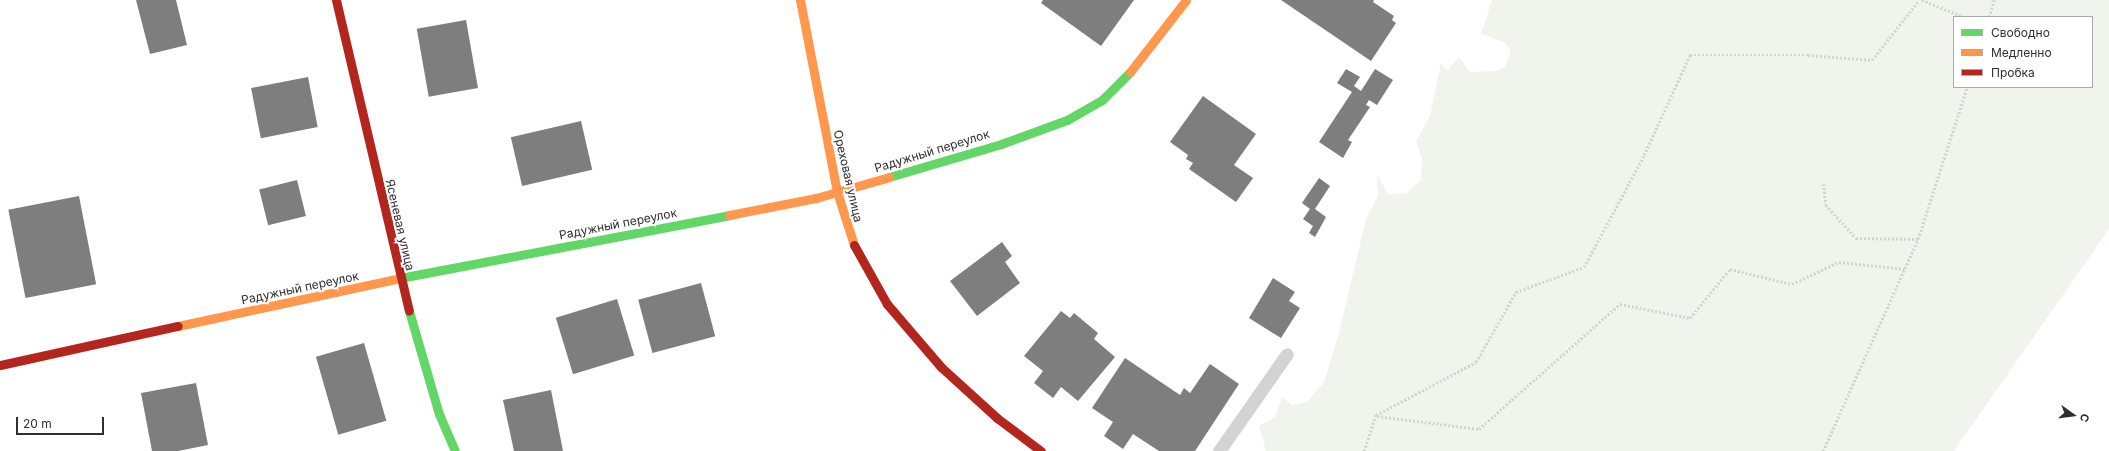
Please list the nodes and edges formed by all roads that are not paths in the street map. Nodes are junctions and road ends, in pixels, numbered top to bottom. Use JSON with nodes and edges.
{"nodes":[{"id":1,"x":336,"y":0,"type":"edge"},
{"id":2,"x":800,"y":0,"type":"edge"},
{"id":3,"x":1186,"y":0,"type":"edge"},
{"id":4,"x":837,"y":192,"type":"junction"},
{"id":5,"x":399,"y":278,"type":"junction"},
{"id":6,"x":1287,"y":354,"type":"dead end"},
{"id":7,"x":0,"y":365,"type":"edge"},
{"id":8,"x":455,"y":451,"type":"edge"},
{"id":9,"x":1041,"y":451,"type":"edge"},
{"id":10,"x":1219,"y":451,"type":"edge"}],
"edges":[{"from":1,"to":5,"type":"street","name":"Ясеневая улица"},
{"from":2,"to":4,"type":"street","name":"Ореховая улица"},
{"from":3,"to":4,"type":"street","name":"Радужный переулок"},
{"from":4,"to":5,"type":"street","name":"Радужный переулок"},
{"from":4,"to":9,"type":"street","name":"Ореховая улица"},
{"from":5,"to":7,"type":"street","name":"Радужный переулок"},
{"from":5,"to":8,"type":"street","name":"Ясеневая улица"},
{"from":6,"to":10,"type":"lane"}]}
